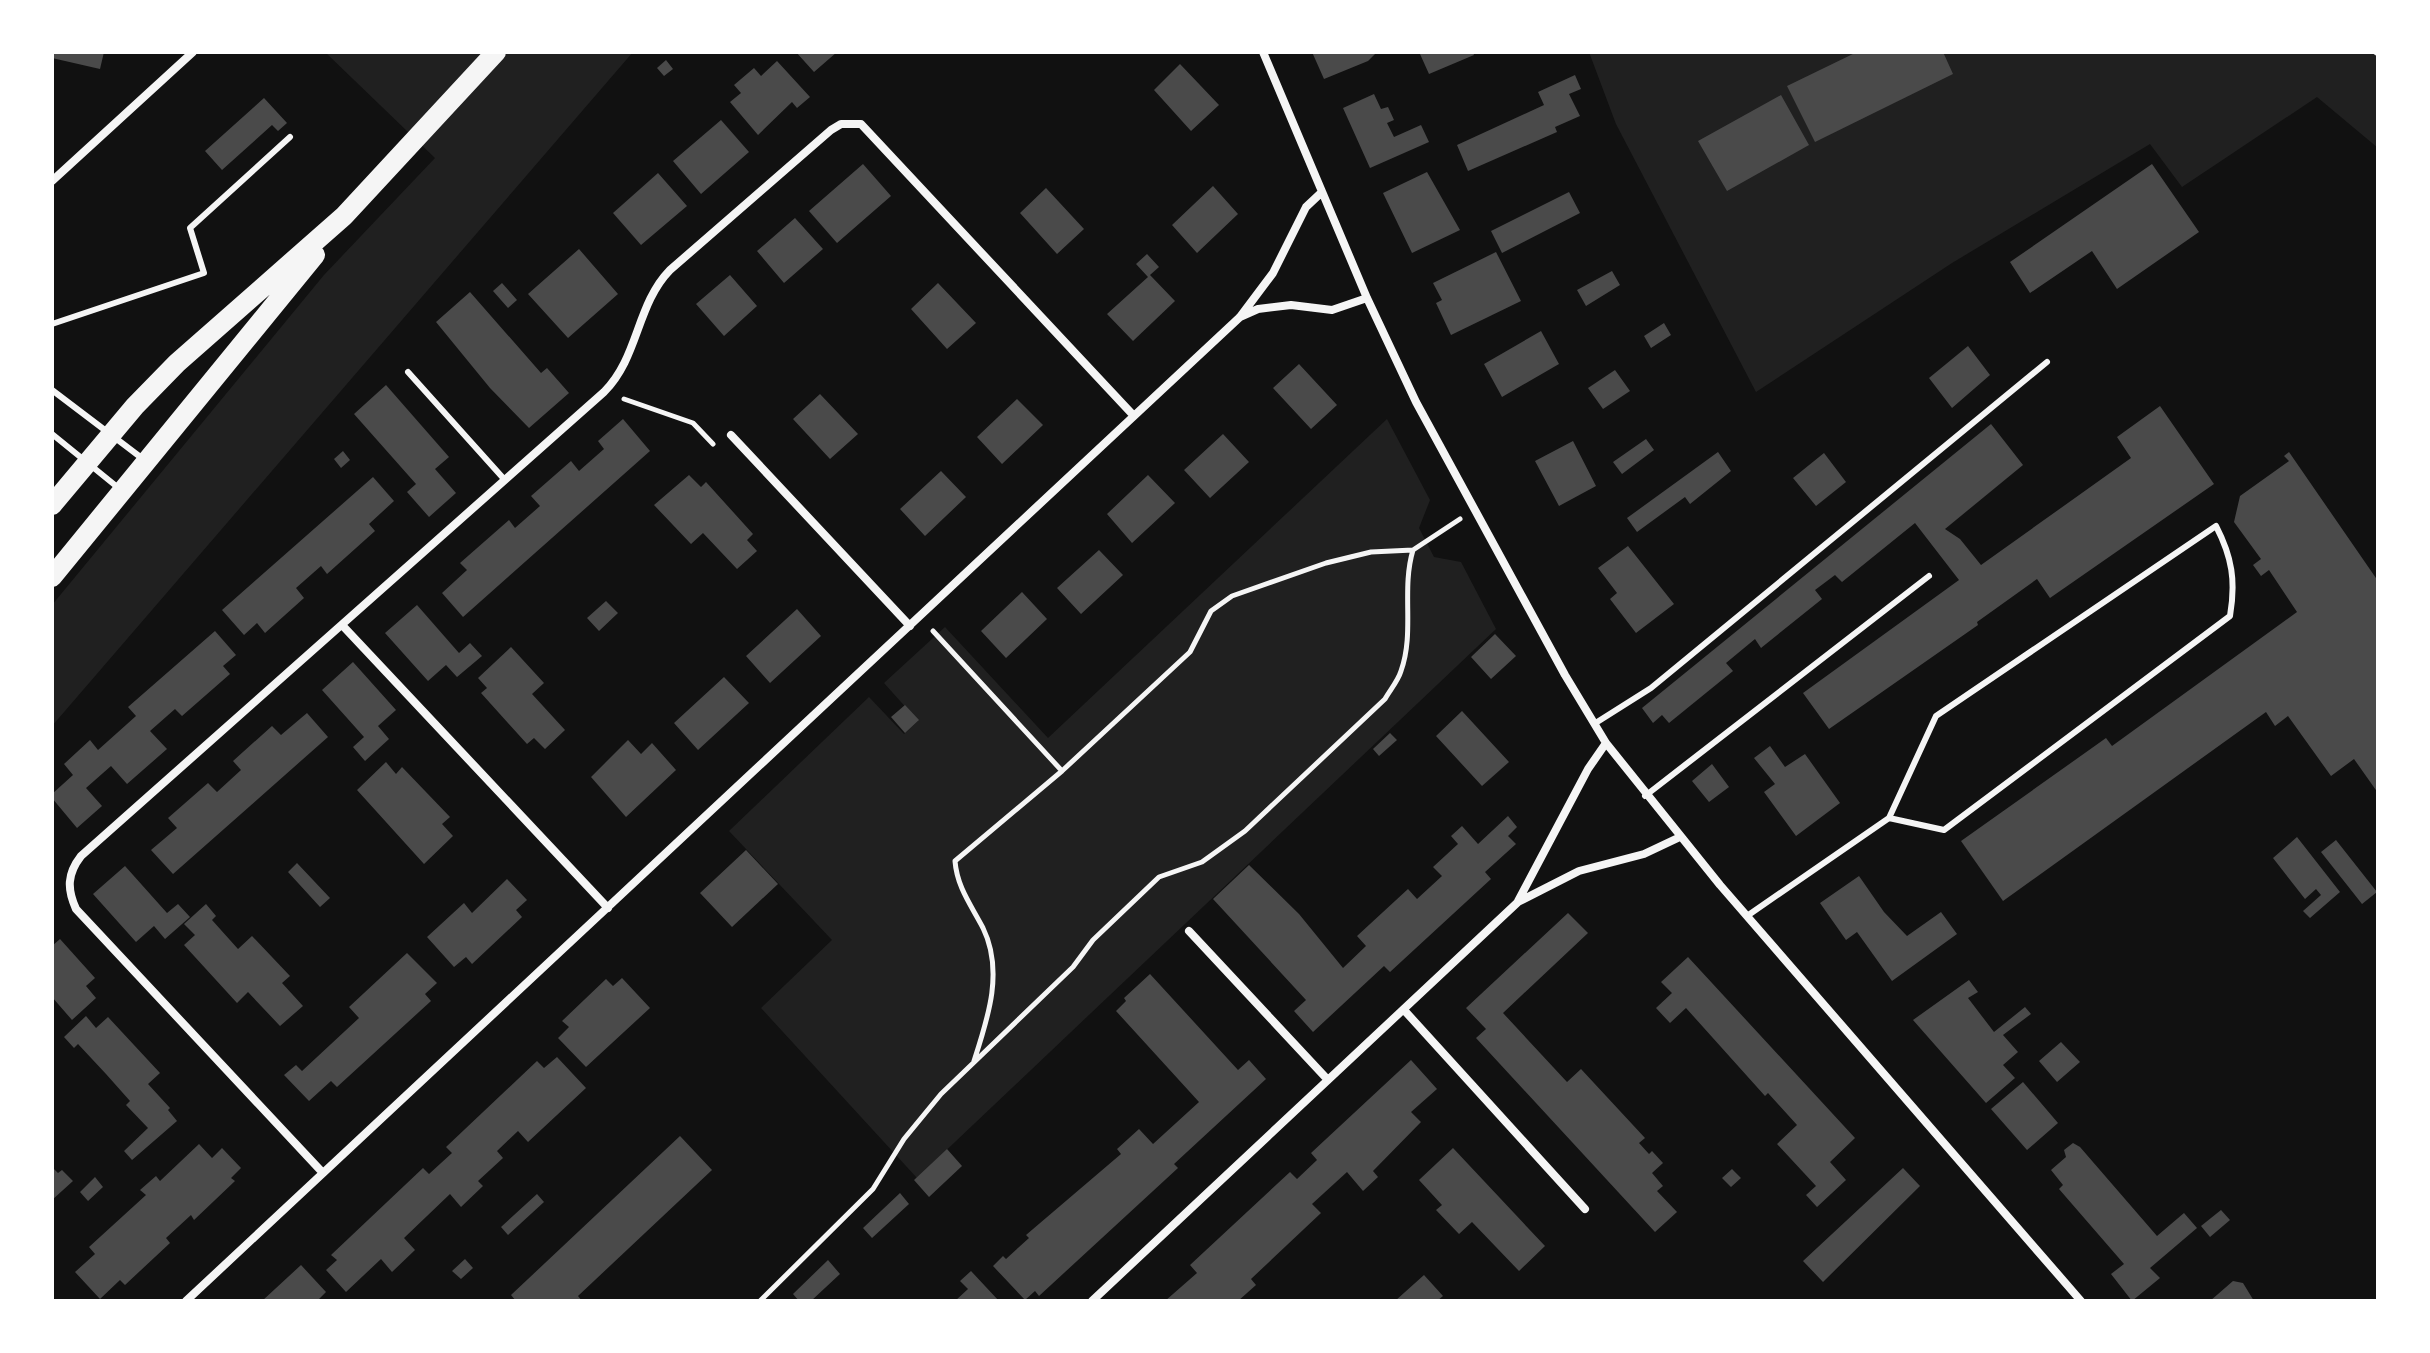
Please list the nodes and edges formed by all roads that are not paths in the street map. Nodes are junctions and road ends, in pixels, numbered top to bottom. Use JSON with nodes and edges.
{"nodes":[{"id":1,"x":193,"y":52,"type":"edge"},
{"id":2,"x":496,"y":52,"type":"edge"},
{"id":3,"x":1263,"y":52,"type":"edge"},
{"id":4,"x":290,"y":137,"type":"dead end"},
{"id":5,"x":52,"y":181,"type":"edge"},
{"id":6,"x":1322,"y":192,"type":"junction"},
{"id":7,"x":344,"y":216,"type":"junction"},
{"id":8,"x":1367,"y":298,"type":"junction"},
{"id":9,"x":1240,"y":317,"type":"junction"},
{"id":10,"x":52,"y":324,"type":"edge"},
{"id":11,"x":2047,"y":362,"type":"dead end"},
{"id":12,"x":408,"y":372,"type":"dead end"},
{"id":13,"x":52,"y":390,"type":"edge"},
{"id":14,"x":1134,"y":416,"type":"junction"},
{"id":15,"x":110,"y":433,"type":"junction"},
{"id":16,"x":52,"y":434,"type":"edge"},
{"id":17,"x":731,"y":435,"type":"road end"},
{"id":18,"x":87,"y":461,"type":"junction"},
{"id":19,"x":146,"y":461,"type":"junction"},
{"id":20,"x":504,"y":479,"type":"junction"},
{"id":21,"x":122,"y":491,"type":"junction"},
{"id":22,"x":52,"y":505,"type":"edge"},
{"id":23,"x":1929,"y":576,"type":"dead end"},
{"id":24,"x":52,"y":577,"type":"edge"},
{"id":25,"x":342,"y":625,"type":"junction"},
{"id":26,"x":910,"y":626,"type":"junction"},
{"id":27,"x":1594,"y":724,"type":"junction"},
{"id":28,"x":1606,"y":743,"type":"junction"},
{"id":29,"x":1645,"y":796,"type":"junction"},
{"id":30,"x":1889,"y":818,"type":"junction"},
{"id":31,"x":1680,"y":837,"type":"junction"},
{"id":32,"x":1518,"y":902,"type":"junction"},
{"id":33,"x":608,"y":908,"type":"junction"},
{"id":34,"x":1747,"y":916,"type":"junction"},
{"id":35,"x":1189,"y":931,"type":"dead end"},
{"id":36,"x":1404,"y":1010,"type":"junction"},
{"id":37,"x":1328,"y":1080,"type":"junction"},
{"id":38,"x":323,"y":1173,"type":"junction"},
{"id":39,"x":1585,"y":1209,"type":"dead end"},
{"id":40,"x":186,"y":1301,"type":"edge"},
{"id":41,"x":1092,"y":1301,"type":"edge"},
{"id":42,"x":2081,"y":1301,"type":"edge"}],
"edges":[{"from":1,"to":5,"type":"street"},
{"from":2,"to":7,"type":"main road"},
{"from":3,"to":6,"type":"street"},
{"from":4,"to":10,"type":"lane"},
{"from":6,"to":8,"type":"street"},
{"from":6,"to":9,"type":"street"},
{"from":7,"to":15,"type":"main road"},
{"from":7,"to":19,"type":"main road"},
{"from":8,"to":9,"type":"street"},
{"from":8,"to":27,"type":"street"},
{"from":9,"to":14,"type":"street"},
{"from":11,"to":27,"type":"lane"},
{"from":12,"to":20,"type":"lane"},
{"from":13,"to":15,"type":"lane"},
{"from":14,"to":20,"type":"street"},
{"from":14,"to":26,"type":"street"},
{"from":15,"to":18,"type":"main road"},
{"from":15,"to":19,"type":"lane"},
{"from":16,"to":18,"type":"lane"},
{"from":17,"to":26,"type":"street"},
{"from":18,"to":21,"type":"lane"},
{"from":18,"to":22,"type":"main road"},
{"from":19,"to":21,"type":"main road"},
{"from":20,"to":25,"type":"street"},
{"from":21,"to":24,"type":"main road"},
{"from":23,"to":29,"type":"lane"},
{"from":25,"to":33,"type":"street"},
{"from":25,"to":38,"type":"street"},
{"from":26,"to":33,"type":"street"},
{"from":27,"to":28,"type":"street"},
{"from":28,"to":29,"type":"street"},
{"from":28,"to":32,"type":"street"},
{"from":29,"to":31,"type":"street"},
{"from":30,"to":30,"type":"lane"},
{"from":30,"to":34,"type":"lane"},
{"from":31,"to":32,"type":"street"},
{"from":31,"to":34,"type":"street"},
{"from":32,"to":36,"type":"street"},
{"from":33,"to":38,"type":"street"},
{"from":34,"to":42,"type":"street"},
{"from":35,"to":37,"type":"street"},
{"from":36,"to":37,"type":"street"},
{"from":36,"to":39,"type":"street"},
{"from":37,"to":41,"type":"street"},
{"from":38,"to":40,"type":"street"}]}
